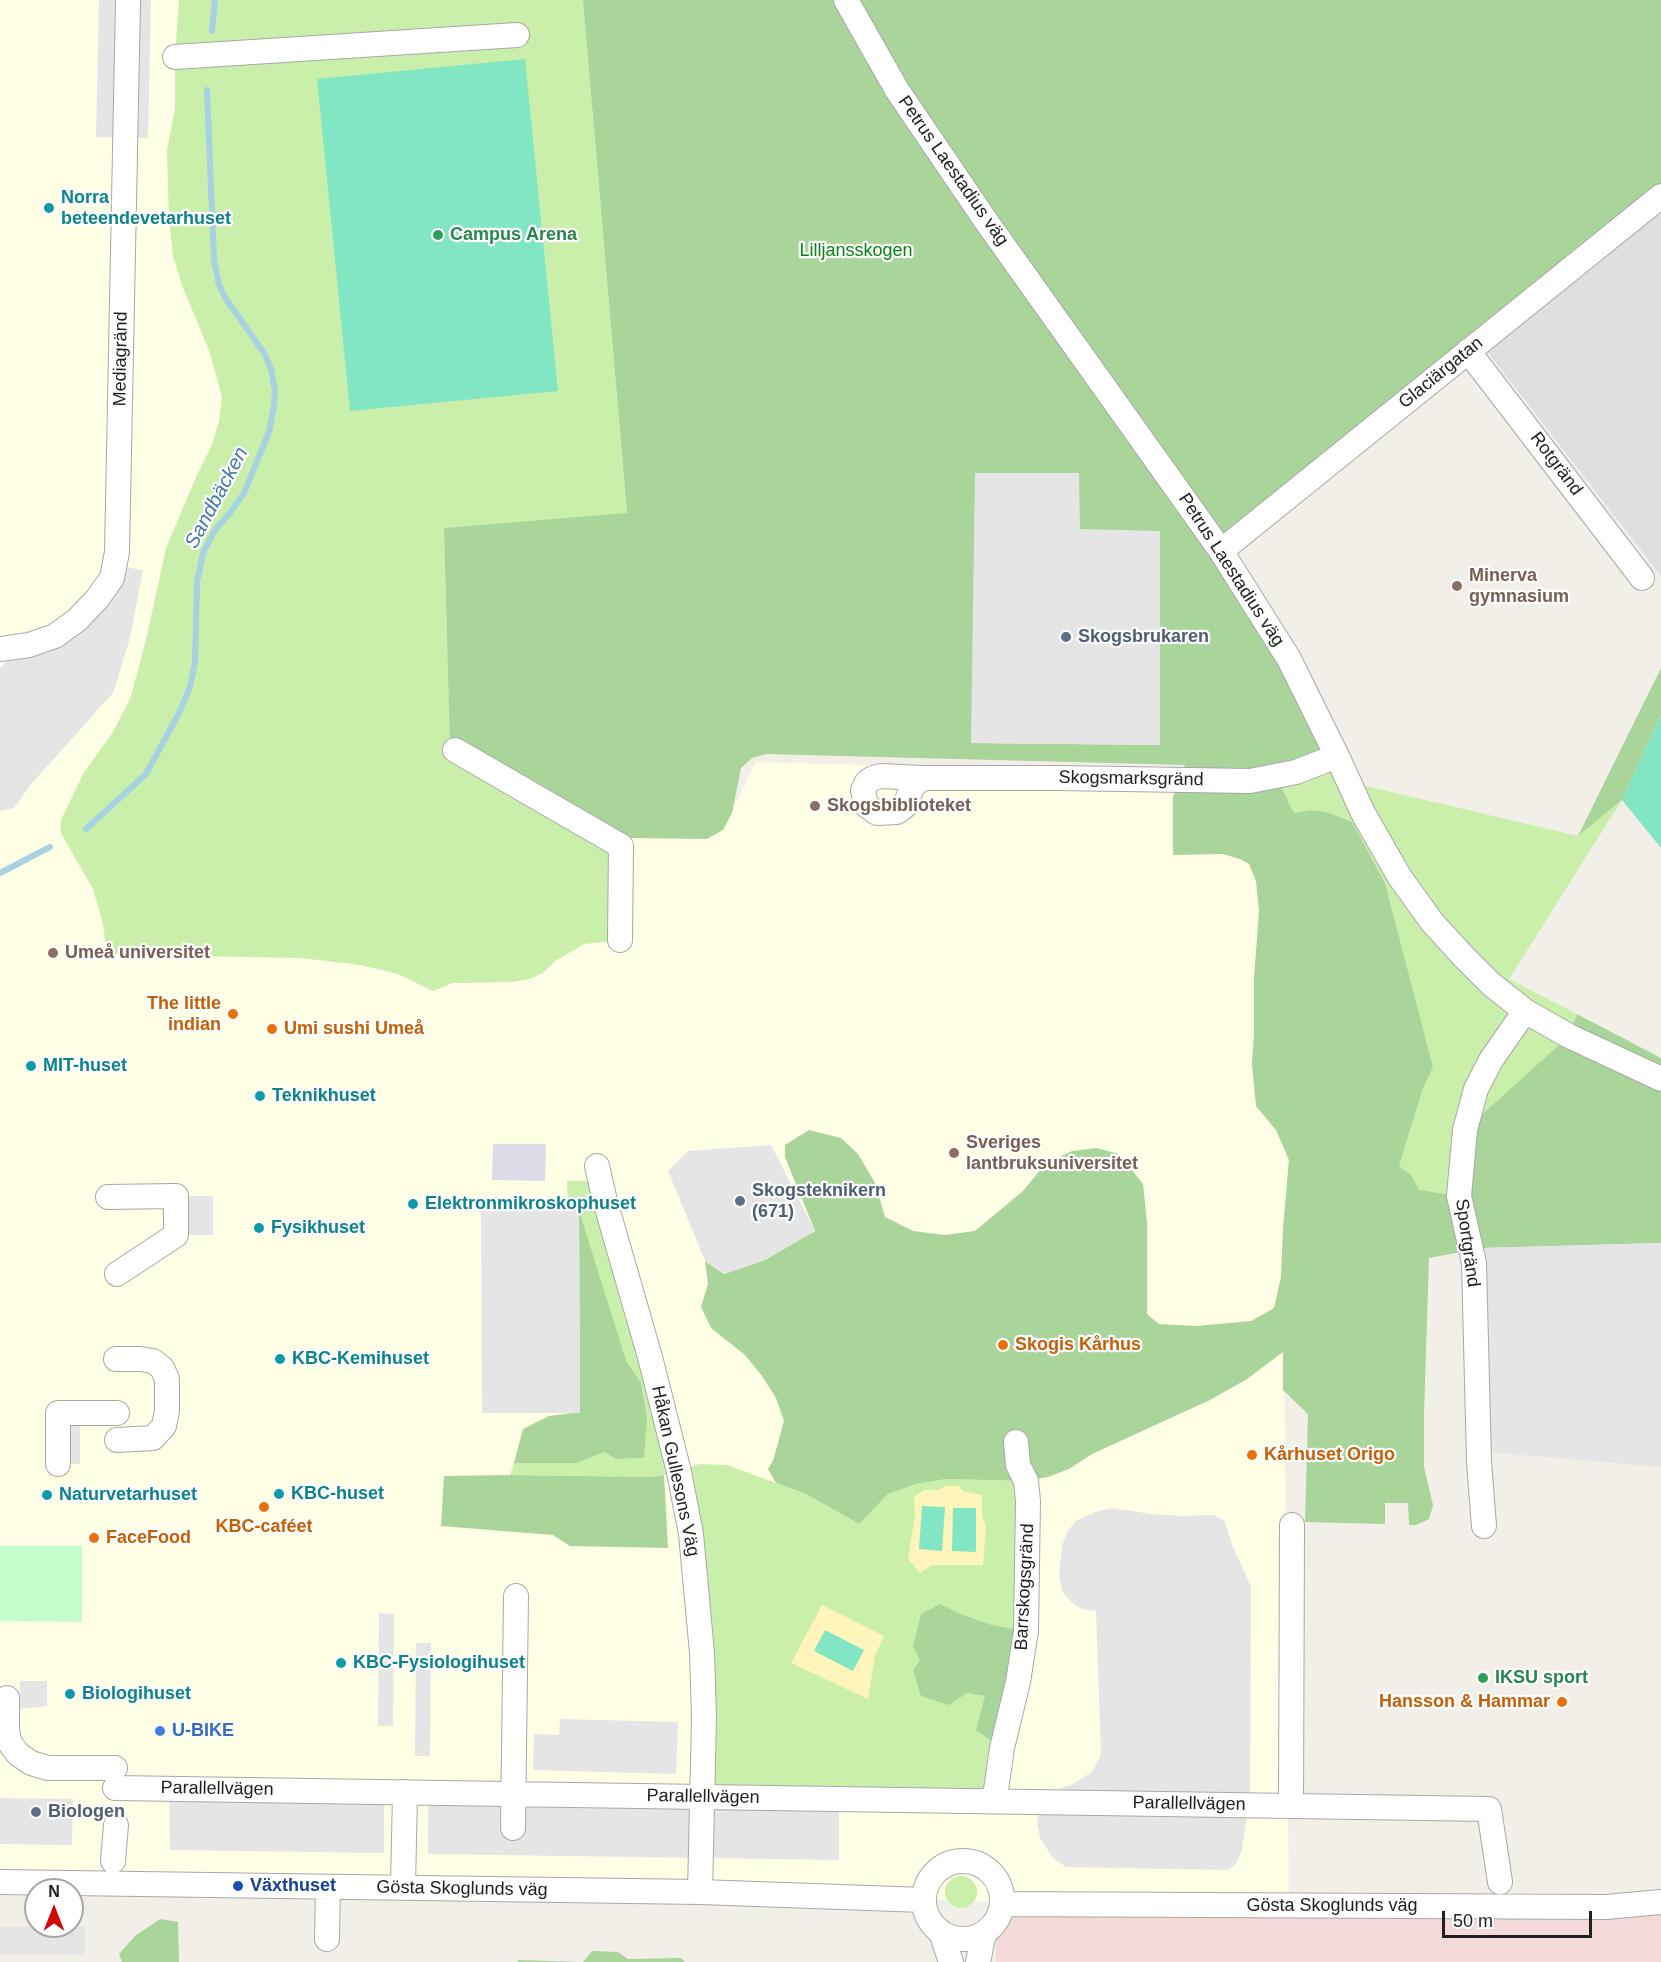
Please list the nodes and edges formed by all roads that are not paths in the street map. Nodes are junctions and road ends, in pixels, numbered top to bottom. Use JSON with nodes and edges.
{"nodes":[{"id":1,"x":128,"y":0,"type":"edge"},
{"id":2,"x":846,"y":0,"type":"edge"},
{"id":3,"x":517,"y":35,"type":"dead end"},
{"id":4,"x":176,"y":57,"type":"dead end"},
{"id":5,"x":1661,"y":196,"type":"edge"},
{"id":6,"x":1468,"y":351,"type":"junction"},
{"id":7,"x":1221,"y":551,"type":"junction"},
{"id":8,"x":1642,"y":578,"type":"dead end"},
{"id":9,"x":0,"y":649,"type":"edge"},
{"id":10,"x":454,"y":750,"type":"dead end"},
{"id":11,"x":1337,"y":756,"type":"junction"},
{"id":12,"x":922,"y":778,"type":"dead end"},
{"id":13,"x":620,"y":940,"type":"dead end"},
{"id":14,"x":1525,"y":1011,"type":"junction"},
{"id":15,"x":1661,"y":1079,"type":"edge"},
{"id":16,"x":597,"y":1166,"type":"dead end"},
{"id":17,"x":108,"y":1197,"type":"dead end"},
{"id":18,"x":117,"y":1274,"type":"dead end"},
{"id":19,"x":116,"y":1359,"type":"dead end"},
{"id":20,"x":117,"y":1413,"type":"dead end"},
{"id":21,"x":117,"y":1440,"type":"dead end"},
{"id":22,"x":1016,"y":1442,"type":"dead end"},
{"id":23,"x":58,"y":1464,"type":"dead end"},
{"id":24,"x":1292,"y":1525,"type":"dead end"},
{"id":25,"x":1484,"y":1526,"type":"dead end"},
{"id":26,"x":516,"y":1596,"type":"dead end"},
{"id":27,"x":7,"y":1698,"type":"dead end"},
{"id":28,"x":405,"y":1792,"type":"junction"},
{"id":29,"x":514,"y":1794,"type":"junction"},
{"id":30,"x":701,"y":1797,"type":"junction"},
{"id":31,"x":992,"y":1801,"type":"junction"},
{"id":32,"x":1291,"y":1806,"type":"junction"},
{"id":33,"x":116,"y":1825,"type":"dead end"},
{"id":34,"x":513,"y":1828,"type":"dead end"},
{"id":35,"x":113,"y":1861,"type":"dead end"},
{"id":36,"x":0,"y":1882,"type":"edge"},
{"id":37,"x":1500,"y":1882,"type":"dead end"},
{"id":38,"x":328,"y":1887,"type":"junction"},
{"id":39,"x":403,"y":1887,"type":"junction"},
{"id":40,"x":700,"y":1892,"type":"junction"},
{"id":41,"x":924,"y":1900,"type":"junction"},
{"id":42,"x":1661,"y":1902,"type":"edge"},
{"id":43,"x":1002,"y":1904,"type":"junction"},
{"id":44,"x":940,"y":1932,"type":"junction"},
{"id":45,"x":984,"y":1933,"type":"junction"},
{"id":46,"x":327,"y":1939,"type":"dead end"},
{"id":47,"x":951,"y":1962,"type":"edge"},
{"id":48,"x":978,"y":1962,"type":"edge"}],
"edges":[{"from":1,"to":9,"type":"street","name":"Mediagränd"},
{"from":2,"to":7,"type":"street","name":"Petrus Laestadius väg"},
{"from":3,"to":4,"type":"street"},
{"from":5,"to":6,"type":"street","name":"Glaciärgatan"},
{"from":6,"to":7,"type":"street","name":"Glaciärgatan"},
{"from":6,"to":8,"type":"street","name":"Rotgränd"},
{"from":7,"to":11,"type":"street","name":"Petrus Laestadius väg"},
{"from":10,"to":13,"type":"street"},
{"from":11,"to":12,"type":"street","name":"Skogsmarksgränd"},
{"from":11,"to":14,"type":"street","name":"Petrus Laestadius väg"},
{"from":14,"to":15,"type":"street","name":"Petrus Laestadius väg"},
{"from":14,"to":25,"type":"street","name":"Sportgränd"},
{"from":16,"to":30,"type":"street","name":"Håkan Gullesons Väg"},
{"from":17,"to":18,"type":"street"},
{"from":19,"to":21,"type":"street"},
{"from":20,"to":23,"type":"street"},
{"from":22,"to":31,"type":"street","name":"Barrskogsgränd"},
{"from":24,"to":32,"type":"street"},
{"from":26,"to":29,"type":"street"},
{"from":27,"to":28,"type":"street","name":"Parallellvägen"},
{"from":28,"to":29,"type":"street","name":"Parallellvägen"},
{"from":28,"to":39,"type":"street"},
{"from":29,"to":30,"type":"street","name":"Parallellvägen"},
{"from":29,"to":34,"type":"street"},
{"from":30,"to":31,"type":"street","name":"Parallellvägen"},
{"from":30,"to":40,"type":"street","name":"Håkan Gullesons Väg"},
{"from":31,"to":32,"type":"street","name":"Parallellvägen"},
{"from":32,"to":37,"type":"street","name":"Parallellvägen"},
{"from":33,"to":35,"type":"street"},
{"from":36,"to":38,"type":"street","name":"Gösta Skoglunds väg"},
{"from":38,"to":39,"type":"street","name":"Gösta Skoglunds väg"},
{"from":38,"to":46,"type":"street"},
{"from":39,"to":40,"type":"street","name":"Gösta Skoglunds väg"},
{"from":40,"to":41,"type":"street","name":"Gösta Skoglunds väg"},
{"from":41,"to":43,"type":"street"},
{"from":41,"to":44,"type":"street"},
{"from":42,"to":43,"type":"street","name":"Gösta Skoglunds väg"},
{"from":43,"to":45,"type":"street"},
{"from":44,"to":45,"type":"street"},
{"from":44,"to":47,"type":"street"},
{"from":45,"to":48,"type":"street"}]}
